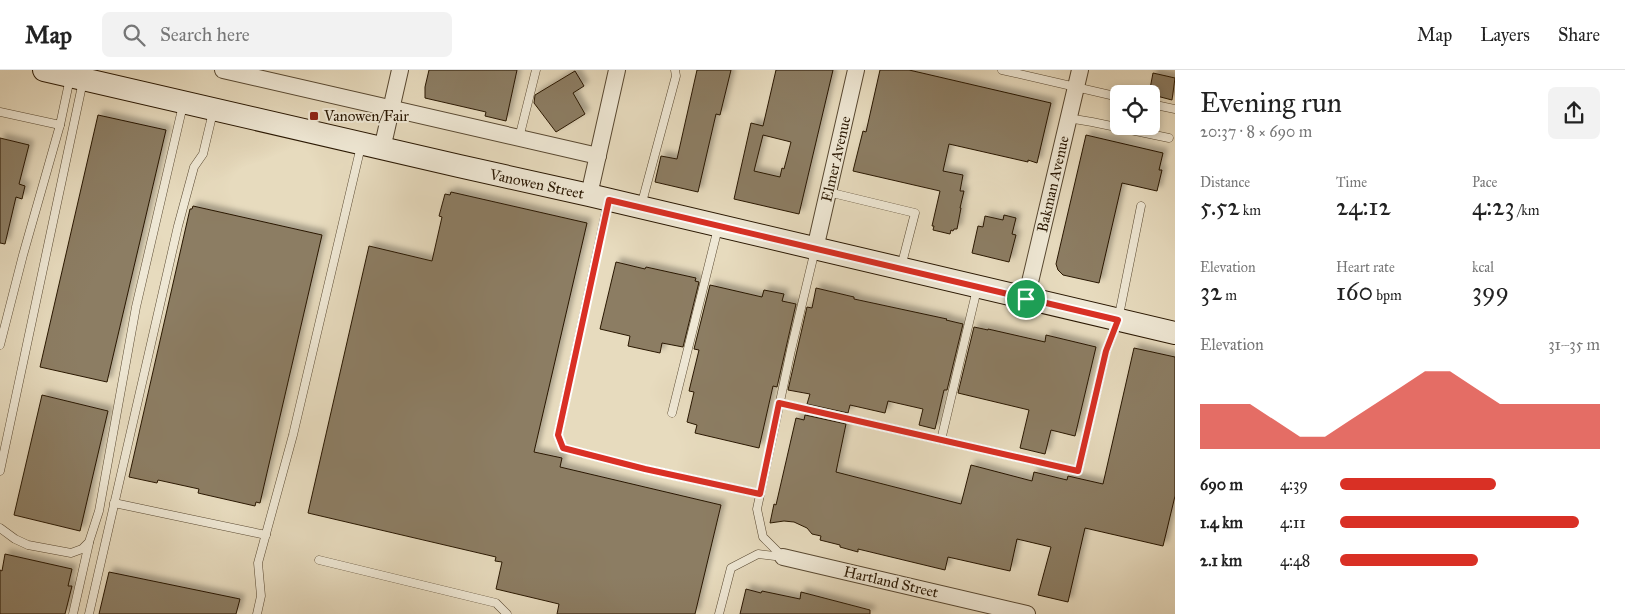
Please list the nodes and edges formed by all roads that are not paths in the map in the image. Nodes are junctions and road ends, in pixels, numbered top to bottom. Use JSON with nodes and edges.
{"nodes":[{"id":1,"x":44,"y":70,"type":"edge"},
{"id":2,"x":223,"y":70,"type":"edge"},
{"id":3,"x":400,"y":70,"type":"edge"},
{"id":4,"x":536,"y":70,"type":"edge"},
{"id":5,"x":617,"y":70,"type":"edge"},
{"id":6,"x":675,"y":70,"type":"edge"},
{"id":7,"x":856,"y":70,"type":"edge"},
{"id":8,"x":1002,"y":70,"type":"edge"},
{"id":9,"x":1080,"y":70,"type":"edge"},
{"id":10,"x":77,"y":78,"type":"junction"},
{"id":11,"x":1076,"y":87,"type":"junction"},
{"id":12,"x":1110,"y":95,"type":"edge"},
{"id":13,"x":183,"y":102,"type":"junction"},
{"id":14,"x":1160,"y":106,"type":"edge"},
{"id":15,"x":213,"y":109,"type":"junction"},
{"id":16,"x":391,"y":109,"type":"junction"},
{"id":17,"x":1175,"y":109,"type":"edge"},
{"id":18,"x":0,"y":112,"type":"edge"},
{"id":19,"x":1068,"y":118,"type":"junction"},
{"id":20,"x":60,"y":125,"type":"junction"},
{"id":21,"x":519,"y":138,"type":"junction"},
{"id":22,"x":1168,"y":138,"type":"dead end"},
{"id":23,"x":372,"y":146,"type":"junction"},
{"id":24,"x":598,"y":156,"type":"junction"},
{"id":25,"x":828,"y":192,"type":"junction"},
{"id":26,"x":599,"y":197,"type":"junction"},
{"id":27,"x":1141,"y":206,"type":"dead end"},
{"id":28,"x":641,"y":207,"type":"junction"},
{"id":29,"x":719,"y":226,"type":"junction"},
{"id":30,"x":815,"y":249,"type":"junction"},
{"id":31,"x":900,"y":269,"type":"junction"},
{"id":32,"x":977,"y":287,"type":"junction"},
{"id":33,"x":1026,"y":299,"type":"junction"},
{"id":34,"x":1118,"y":320,"type":"junction"},
{"id":35,"x":1175,"y":334,"type":"edge"},
{"id":36,"x":0,"y":345,"type":"edge"},
{"id":37,"x":779,"y":403,"type":"junction"},
{"id":38,"x":672,"y":413,"type":"dead end"},
{"id":39,"x":941,"y":440,"type":"junction"},
{"id":40,"x":0,"y":471,"type":"edge"},
{"id":41,"x":760,"y":494,"type":"junction"},
{"id":42,"x":114,"y":503,"type":"junction"},
{"id":43,"x":0,"y":528,"type":"edge"},
{"id":44,"x":266,"y":535,"type":"junction"},
{"id":45,"x":89,"y":542,"type":"junction"},
{"id":46,"x":783,"y":557,"type":"junction"},
{"id":47,"x":319,"y":560,"type":"dead end"},
{"id":48,"x":73,"y":614,"type":"edge"},
{"id":49,"x":89,"y":614,"type":"edge"},
{"id":50,"x":257,"y":614,"type":"edge"},
{"id":51,"x":507,"y":614,"type":"edge"},
{"id":52,"x":719,"y":614,"type":"edge"},
{"id":53,"x":1027,"y":614,"type":"edge"}],
"edges":[{"from":1,"to":10,"type":"main road","name":"Vanowen Street"},
{"from":2,"to":16,"type":"street"},
{"from":3,"to":16,"type":"street"},
{"from":4,"to":21,"type":"lane"},
{"from":5,"to":24,"type":"street"},
{"from":6,"to":28,"type":"lane"},
{"from":7,"to":25,"type":"street","name":"Elmer Avenue"},
{"from":8,"to":11,"type":"lane"},
{"from":9,"to":11,"type":"street","name":"Bakman Avenue"},
{"from":10,"to":13,"type":"main road","name":"Vanowen Street"},
{"from":10,"to":20,"type":"lane"},
{"from":10,"to":40,"type":"lane"},
{"from":11,"to":12,"type":"lane"},
{"from":11,"to":19,"type":"street","name":"Bakman Avenue"},
{"from":13,"to":15,"type":"main road","name":"Vanowen Street"},
{"from":13,"to":45,"type":"lane"},
{"from":14,"to":17,"type":"lane"},
{"from":15,"to":23,"type":"main road","name":"Vanowen Street"},
{"from":15,"to":42,"type":"lane"},
{"from":16,"to":21,"type":"street"},
{"from":16,"to":23,"type":"street"},
{"from":18,"to":20,"type":"lane"},
{"from":19,"to":22,"type":"lane"},
{"from":19,"to":33,"type":"street","name":"Bakman Avenue"},
{"from":20,"to":36,"type":"lane"},
{"from":21,"to":24,"type":"street"},
{"from":23,"to":26,"type":"main road","name":"Vanowen Street"},
{"from":23,"to":44,"type":"lane"},
{"from":24,"to":26,"type":"street"},
{"from":25,"to":30,"type":"street","name":"Elmer Avenue"},
{"from":25,"to":31,"type":"lane"},
{"from":26,"to":28,"type":"main road","name":"Vanowen Street"},
{"from":26,"to":41,"type":"lane"},
{"from":27,"to":34,"type":"lane"},
{"from":28,"to":29,"type":"main road","name":"Vanowen Street"},
{"from":29,"to":30,"type":"main road","name":"Vanowen Street"},
{"from":29,"to":38,"type":"lane"},
{"from":30,"to":31,"type":"main road","name":"Vanowen Street"},
{"from":30,"to":37,"type":"lane"},
{"from":31,"to":32,"type":"main road","name":"Vanowen Street"},
{"from":32,"to":33,"type":"main road","name":"Vanowen Street"},
{"from":32,"to":39,"type":"lane"},
{"from":33,"to":34,"type":"main road","name":"Vanowen Street"},
{"from":34,"to":35,"type":"main road","name":"Vanowen Street"},
{"from":34,"to":39,"type":"lane"},
{"from":37,"to":39,"type":"lane"},
{"from":37,"to":41,"type":"lane"},
{"from":41,"to":46,"type":"lane"},
{"from":42,"to":44,"type":"lane"},
{"from":42,"to":49,"type":"lane"},
{"from":43,"to":45,"type":"lane"},
{"from":44,"to":50,"type":"lane"},
{"from":45,"to":48,"type":"lane"},
{"from":46,"to":52,"type":"lane"},
{"from":46,"to":53,"type":"street","name":"Hartland Street"},
{"from":47,"to":51,"type":"lane"}]}
